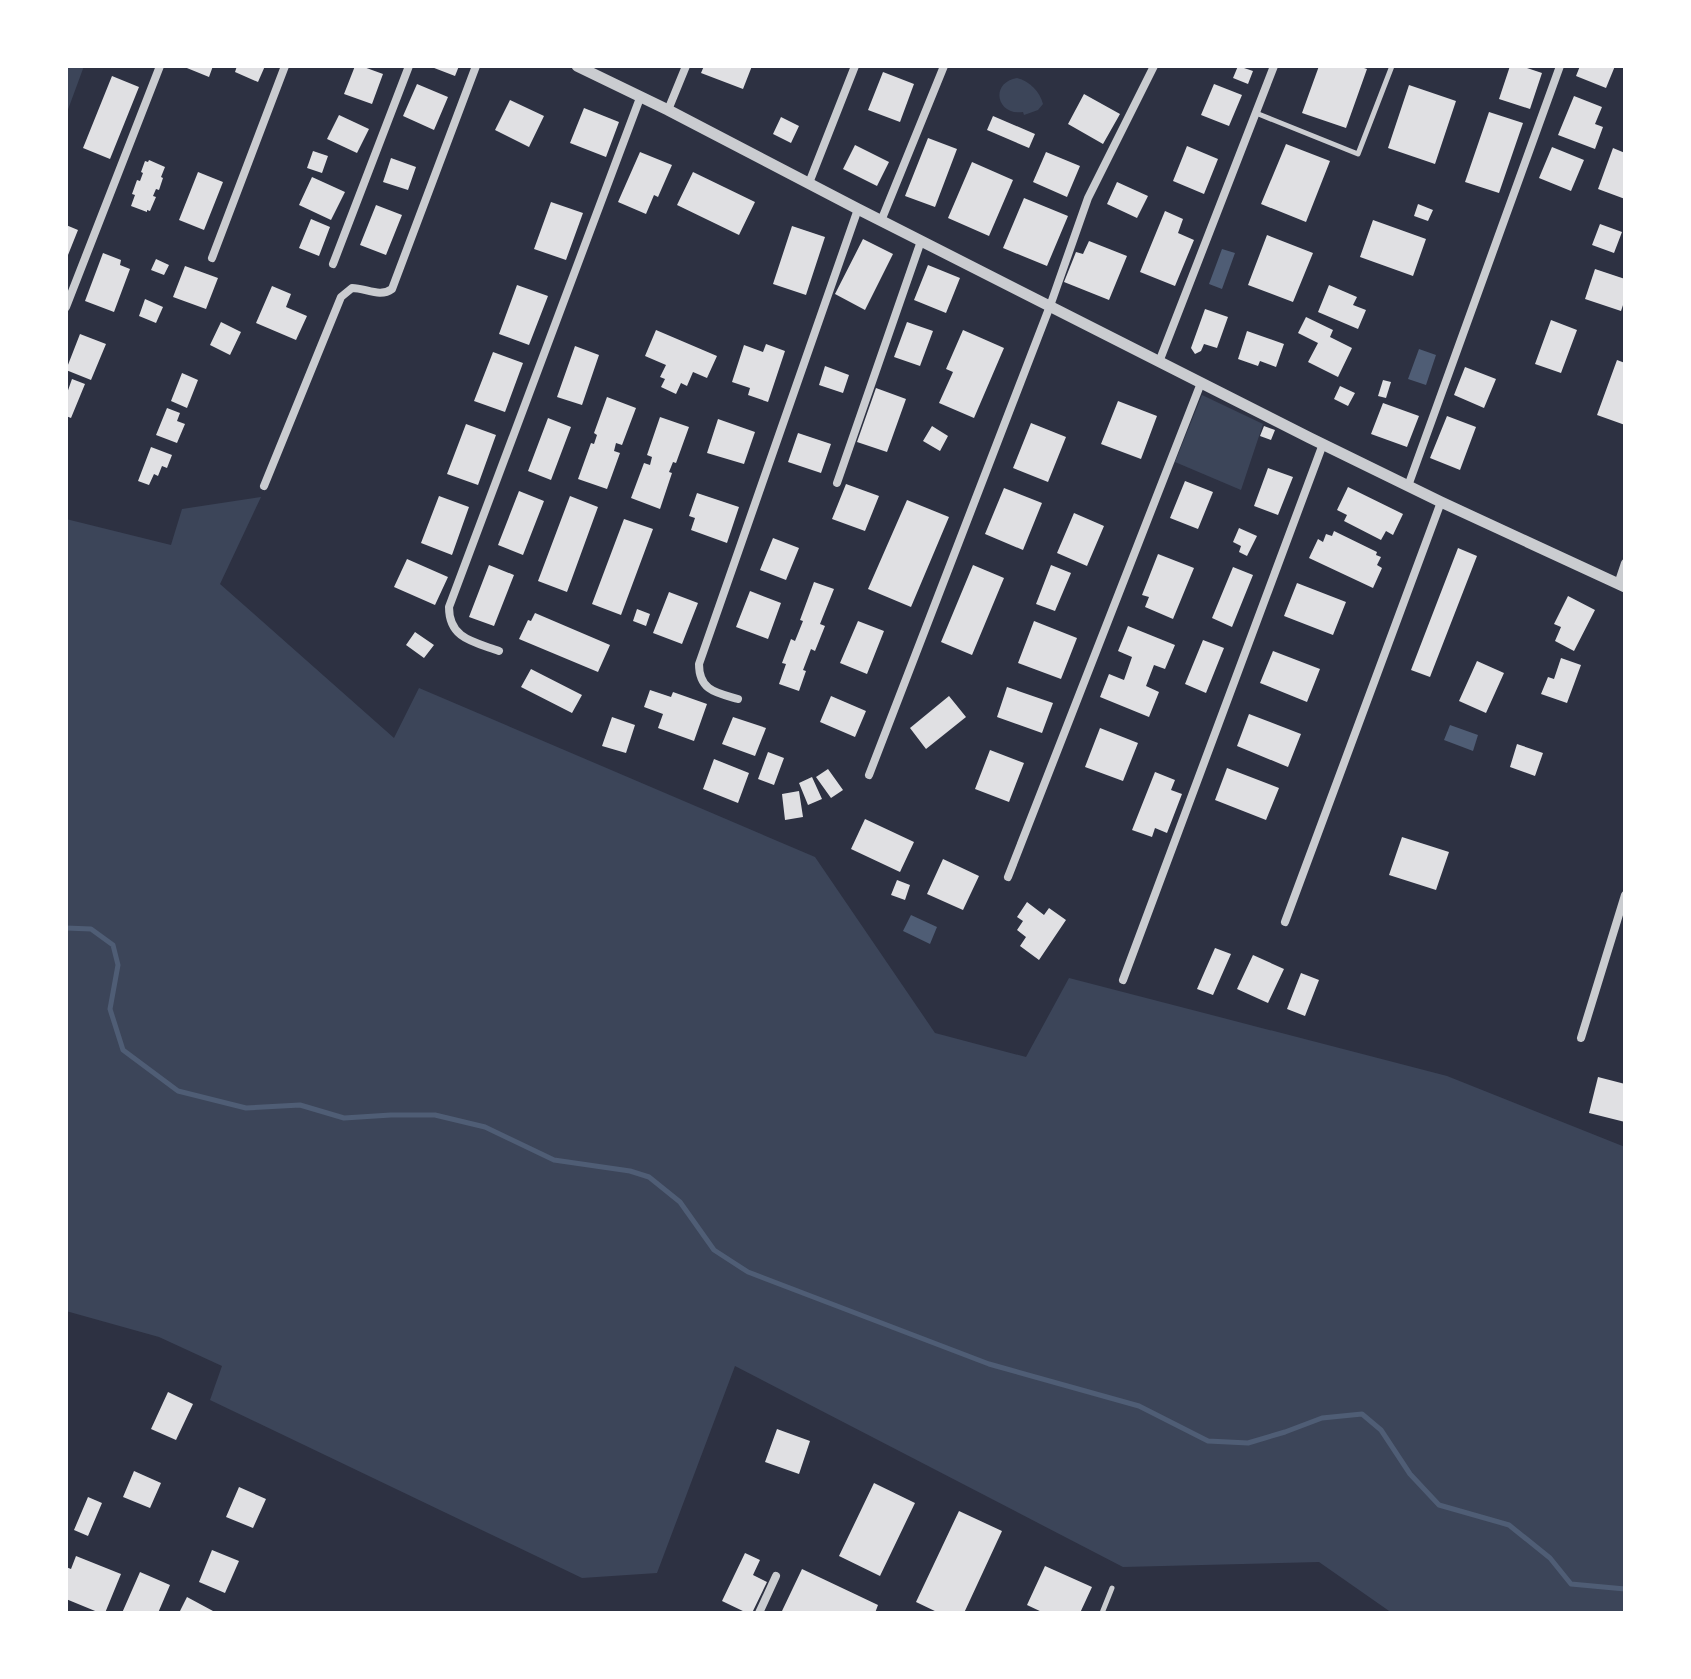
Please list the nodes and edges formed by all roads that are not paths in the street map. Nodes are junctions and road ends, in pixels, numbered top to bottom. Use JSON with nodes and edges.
{"nodes":[{"id":1,"x":160,"y":66,"type":"edge"},
{"id":2,"x":285,"y":66,"type":"edge"},
{"id":3,"x":409,"y":66,"type":"edge"},
{"id":4,"x":476,"y":66,"type":"edge"},
{"id":5,"x":577,"y":66,"type":"edge"},
{"id":6,"x":686,"y":66,"type":"edge"},
{"id":7,"x":855,"y":66,"type":"edge"},
{"id":8,"x":944,"y":66,"type":"edge"},
{"id":9,"x":1154,"y":66,"type":"edge"},
{"id":10,"x":1274,"y":66,"type":"edge"},
{"id":11,"x":1392,"y":66,"type":"edge"},
{"id":12,"x":1560,"y":66,"type":"edge"},
{"id":13,"x":640,"y":98,"type":"junction"},
{"id":14,"x":668,"y":110,"type":"junction"},
{"id":15,"x":1256,"y":113,"type":"junction"},
{"id":16,"x":809,"y":183,"type":"junction"},
{"id":17,"x":858,"y":209,"type":"junction"},
{"id":18,"x":881,"y":221,"type":"junction"},
{"id":19,"x":921,"y":241,"type":"junction"},
{"id":20,"x":212,"y":258,"type":"dead end"},
{"id":21,"x":333,"y":264,"type":"dead end"},
{"id":22,"x":1050,"y":306,"type":"junction"},
{"id":23,"x":66,"y":307,"type":"edge"},
{"id":24,"x":1159,"y":362,"type":"junction"},
{"id":25,"x":1201,"y":383,"type":"junction"},
{"id":26,"x":1323,"y":444,"type":"junction"},
{"id":27,"x":837,"y":483,"type":"dead end"},
{"id":28,"x":264,"y":486,"type":"dead end"},
{"id":29,"x":1408,"y":486,"type":"junction"},
{"id":30,"x":1441,"y":502,"type":"junction"},
{"id":31,"x":1625,"y":563,"type":"edge"},
{"id":32,"x":1621,"y":585,"type":"edge"},
{"id":33,"x":499,"y":651,"type":"dead end"},
{"id":34,"x":738,"y":699,"type":"dead end"},
{"id":35,"x":869,"y":775,"type":"dead end"},
{"id":36,"x":1008,"y":877,"type":"dead end"},
{"id":37,"x":1625,"y":895,"type":"edge"},
{"id":38,"x":1285,"y":922,"type":"dead end"},
{"id":39,"x":1123,"y":980,"type":"dead end"},
{"id":40,"x":1581,"y":1038,"type":"dead end"},
{"id":41,"x":776,"y":1576,"type":"dead end"},
{"id":42,"x":1112,"y":1588,"type":"dead end"},
{"id":43,"x":759,"y":1613,"type":"edge"},
{"id":44,"x":1102,"y":1613,"type":"edge"}],
"edges":[{"from":1,"to":23,"type":"street"},
{"from":2,"to":20,"type":"street"},
{"from":3,"to":21,"type":"street"},
{"from":4,"to":28,"type":"street"},
{"from":5,"to":13,"type":"street"},
{"from":6,"to":14,"type":"street"},
{"from":7,"to":16,"type":"street"},
{"from":8,"to":18,"type":"street"},
{"from":9,"to":22,"type":"street"},
{"from":10,"to":15,"type":"street"},
{"from":11,"to":15,"type":"lane"},
{"from":12,"to":29,"type":"street"},
{"from":13,"to":14,"type":"street"},
{"from":13,"to":33,"type":"street"},
{"from":14,"to":16,"type":"street"},
{"from":15,"to":24,"type":"street"},
{"from":16,"to":17,"type":"street"},
{"from":17,"to":18,"type":"street"},
{"from":17,"to":34,"type":"street"},
{"from":18,"to":19,"type":"street"},
{"from":19,"to":22,"type":"street"},
{"from":19,"to":27,"type":"street"},
{"from":22,"to":24,"type":"street"},
{"from":22,"to":35,"type":"street"},
{"from":24,"to":25,"type":"street"},
{"from":25,"to":26,"type":"street"},
{"from":25,"to":36,"type":"street"},
{"from":26,"to":29,"type":"street"},
{"from":26,"to":39,"type":"street"},
{"from":29,"to":30,"type":"street"},
{"from":30,"to":32,"type":"street"},
{"from":30,"to":38,"type":"street"},
{"from":31,"to":32,"type":"street"},
{"from":37,"to":40,"type":"street"},
{"from":41,"to":43,"type":"street"},
{"from":42,"to":44,"type":"lane"}]}
